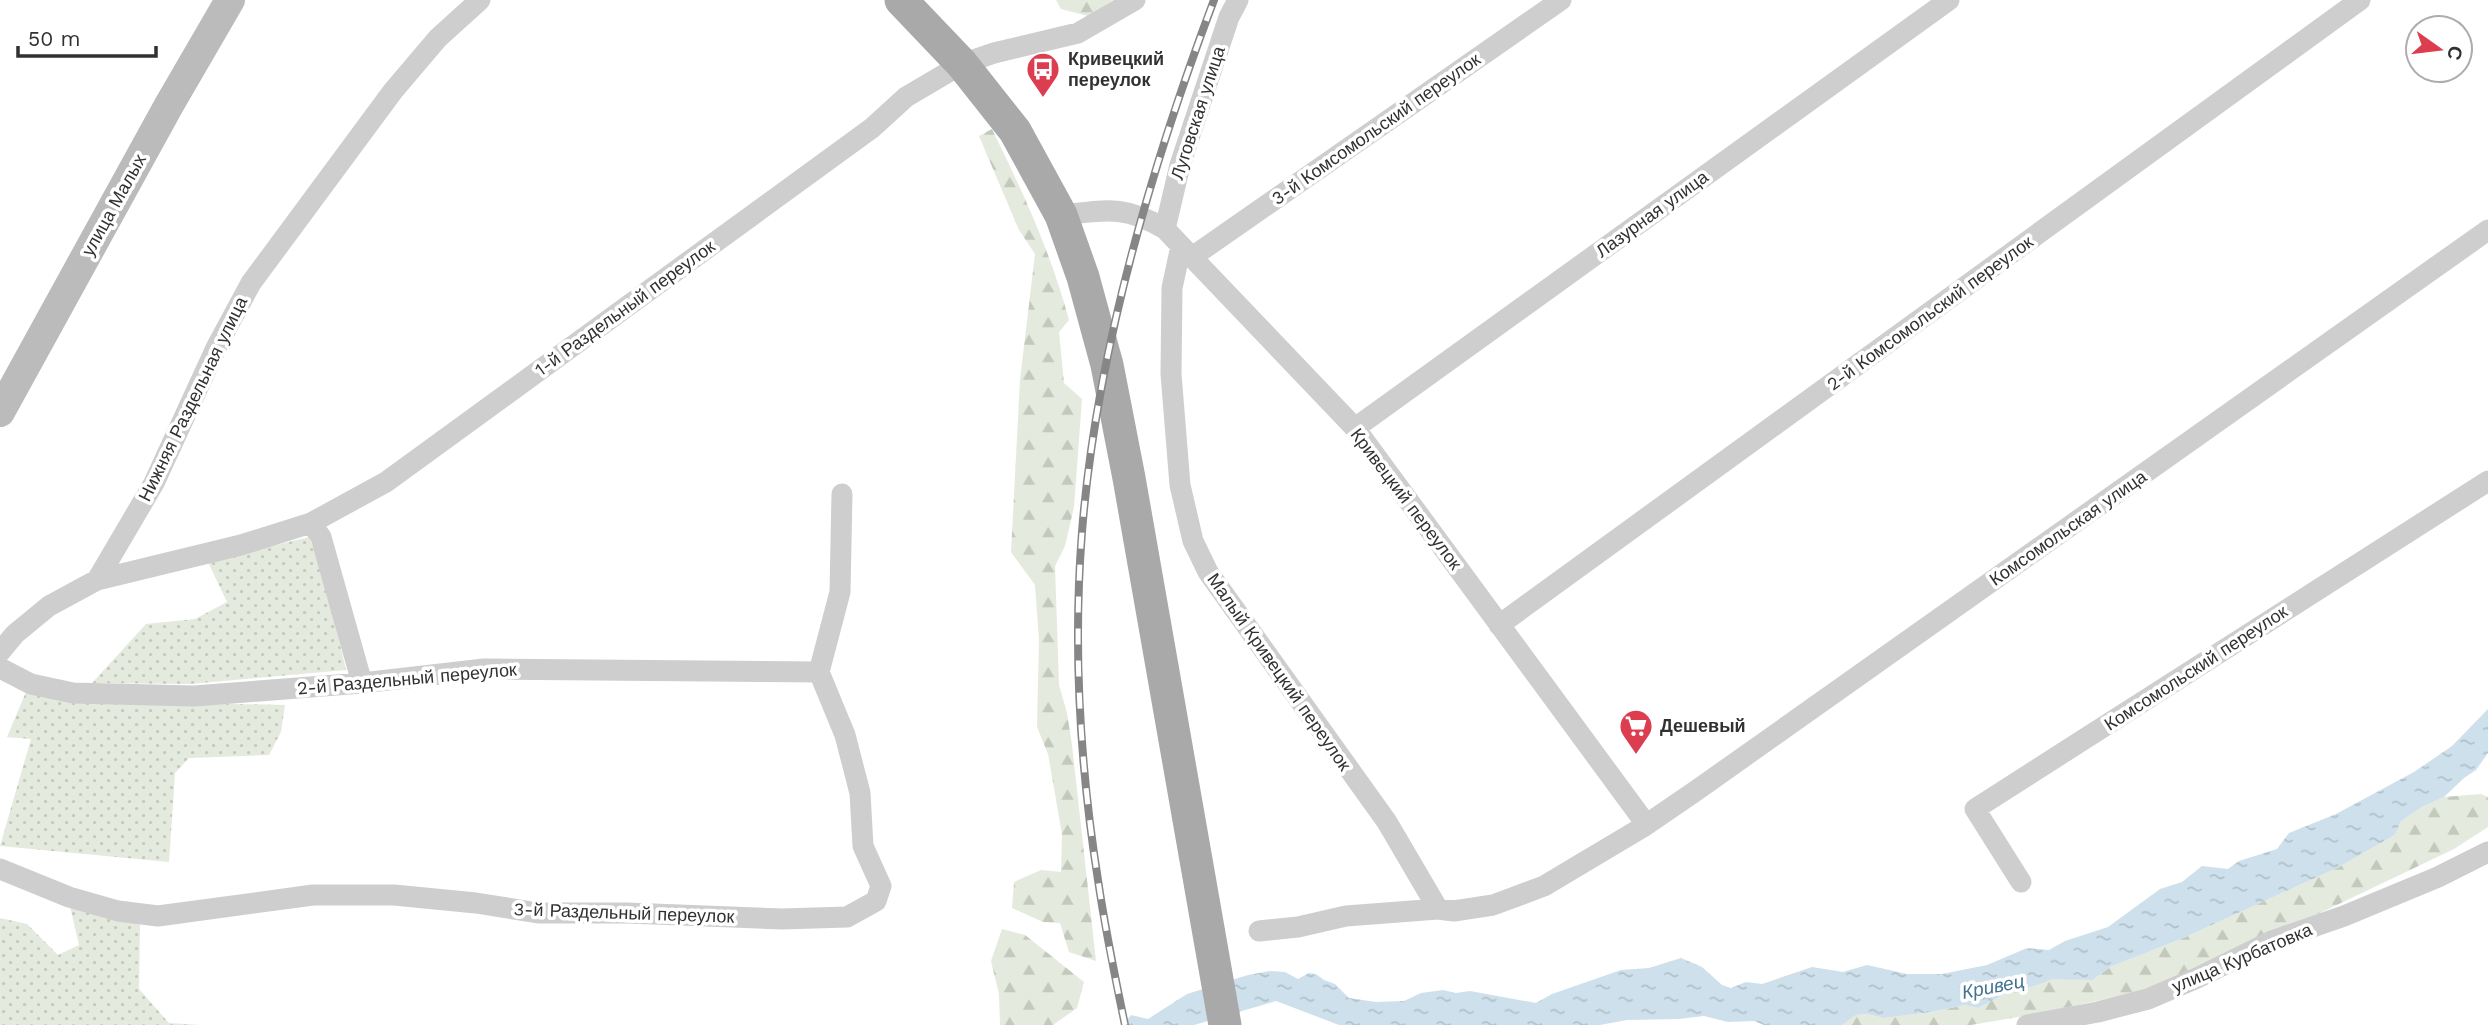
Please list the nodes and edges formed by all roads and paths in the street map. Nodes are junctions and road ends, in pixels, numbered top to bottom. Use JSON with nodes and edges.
{"nodes":[{"id":1,"x":230,"y":0,"type":"edge"},
{"id":2,"x":480,"y":0,"type":"edge"},
{"id":3,"x":901,"y":0,"type":"edge"},
{"id":4,"x":1135,"y":0,"type":"edge"},
{"id":5,"x":1238,"y":0,"type":"edge"},
{"id":6,"x":1561,"y":0,"type":"edge"},
{"id":7,"x":1949,"y":0,"type":"edge"},
{"id":8,"x":2360,"y":0,"type":"edge"},
{"id":9,"x":962,"y":64,"type":"junction"},
{"id":10,"x":1061,"y":215,"type":"junction"},
{"id":11,"x":1166,"y":229,"type":"junction"},
{"id":12,"x":2488,"y":230,"type":"edge"},
{"id":13,"x":1186,"y":252,"type":"junction"},
{"id":14,"x":0,"y":412,"type":"edge"},
{"id":15,"x":1355,"y":428,"type":"junction"},
{"id":16,"x":2488,"y":481,"type":"edge"},
{"id":17,"x":842,"y":494,"type":"dead end"},
{"id":18,"x":311,"y":523,"type":"junction"},
{"id":19,"x":97,"y":580,"type":"junction"},
{"id":20,"x":1499,"y":625,"type":"junction"},
{"id":21,"x":0,"y":652,"type":"edge"},
{"id":22,"x":0,"y":668,"type":"edge"},
{"id":23,"x":819,"y":672,"type":"junction"},
{"id":24,"x":362,"y":683,"type":"junction"},
{"id":25,"x":1646,"y":824,"type":"junction"},
{"id":26,"x":2488,"y":852,"type":"edge"},
{"id":27,"x":0,"y":869,"type":"edge"},
{"id":28,"x":2021,"y":882,"type":"dead end"},
{"id":29,"x":1438,"y":909,"type":"junction"},
{"id":30,"x":1259,"y":931,"type":"dead end"},
{"id":31,"x":1225,"y":1025,"type":"edge"},
{"id":32,"x":2027,"y":1025,"type":"edge"}],
"edges":[{"from":1,"to":14,"type":"street","name":"улица Малых"},
{"from":2,"to":19,"type":"street","name":"Нижняя Раздельная улица"},
{"from":3,"to":9,"type":"main road"},
{"from":4,"to":9,"type":"street","name":"1-й Раздельный переулок"},
{"from":5,"to":11,"type":"street","name":"Луговская улица"},
{"from":6,"to":13,"type":"street","name":"3-й Комсомольский переулок"},
{"from":7,"to":15,"type":"street","name":"Лазурная улица"},
{"from":8,"to":20,"type":"street","name":"2-й Комсомольский переулок"},
{"from":9,"to":10,"type":"main road"},
{"from":9,"to":18,"type":"street","name":"1-й Раздельный переулок"},
{"from":10,"to":11,"type":"street","name":"Кривецкий переулок"},
{"from":10,"to":31,"type":"main road"},
{"from":11,"to":13,"type":"street","name":"Кривецкий переулок"},
{"from":12,"to":25,"type":"street","name":"Комсомольская улица"},
{"from":13,"to":15,"type":"street","name":"Кривецкий переулок"},
{"from":13,"to":29,"type":"street","name":"Малый Кривецкий переулок"},
{"from":15,"to":20,"type":"street","name":"Кривецкий переулок"},
{"from":16,"to":28,"type":"street","name":"Комсомольский переулок"},
{"from":17,"to":23,"type":"street"},
{"from":18,"to":19,"type":"street","name":"1-й Раздельный переулок"},
{"from":18,"to":24,"type":"street"},
{"from":19,"to":21,"type":"street"},
{"from":20,"to":25,"type":"street","name":"Кривецкий переулок"},
{"from":22,"to":24,"type":"street","name":"2-й Раздельный переулок"},
{"from":23,"to":24,"type":"street","name":"2-й Раздельный переулок"},
{"from":23,"to":27,"type":"street","name":"3-й Раздельный переулок"},
{"from":25,"to":29,"type":"street","name":"Комсомольская улица"},
{"from":26,"to":32,"type":"street","name":"улица Курбатовка"},
{"from":29,"to":30,"type":"street","name":"Комсомольская улица"}]}
